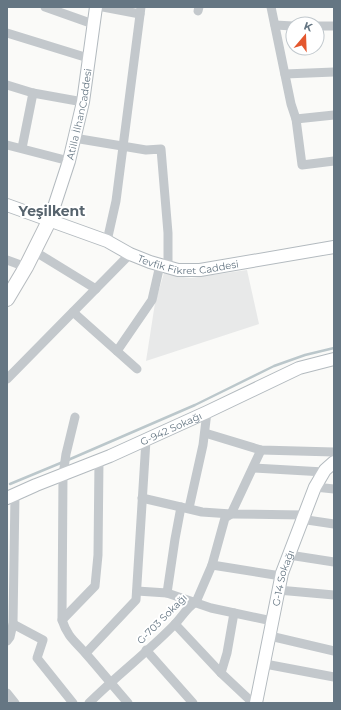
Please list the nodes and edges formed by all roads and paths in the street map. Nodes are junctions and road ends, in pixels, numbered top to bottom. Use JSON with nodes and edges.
{"nodes":[{"id":1,"x":45,"y":7,"type":"edge"},
{"id":2,"x":96,"y":7,"type":"edge"},
{"id":3,"x":103,"y":7,"type":"edge"},
{"id":4,"x":271,"y":7,"type":"edge"},
{"id":5,"x":141,"y":10,"type":"edge"},
{"id":6,"x":93,"y":24,"type":"junction"},
{"id":7,"x":275,"y":25,"type":"junction"},
{"id":8,"x":285,"y":26,"type":"edge"},
{"id":9,"x":7,"y":33,"type":"edge"},
{"id":10,"x":88,"y":58,"type":"junction"},
{"id":11,"x":334,"y":72,"type":"edge"},
{"id":12,"x":285,"y":74,"type":"junction"},
{"id":13,"x":7,"y":85,"type":"edge"},
{"id":14,"x":33,"y":93,"type":"junction"},
{"id":15,"x":83,"y":102,"type":"junction"},
{"id":16,"x":334,"y":115,"type":"edge"},
{"id":17,"x":296,"y":119,"type":"junction"},
{"id":18,"x":74,"y":138,"type":"junction"},
{"id":19,"x":7,"y":145,"type":"edge"},
{"id":20,"x":123,"y":145,"type":"junction"},
{"id":21,"x":22,"y":148,"type":"junction"},
{"id":22,"x":69,"y":161,"type":"junction"},
{"id":23,"x":334,"y":161,"type":"edge"},
{"id":24,"x":7,"y":205,"type":"edge"},
{"id":25,"x":50,"y":220,"type":"junction"},
{"id":26,"x":107,"y":241,"type":"junction"},
{"id":27,"x":334,"y":247,"type":"edge"},
{"id":28,"x":34,"y":251,"type":"junction"},
{"id":29,"x":130,"y":254,"type":"junction"},
{"id":30,"x":7,"y":260,"type":"edge"},
{"id":31,"x":164,"y":266,"type":"junction"},
{"id":32,"x":26,"y":267,"type":"junction"},
{"id":33,"x":96,"y":289,"type":"junction"},
{"id":34,"x":7,"y":299,"type":"edge"},
{"id":35,"x":73,"y":312,"type":"junction"},
{"id":36,"x":117,"y":351,"type":"junction"},
{"id":37,"x":334,"y":359,"type":"edge"},
{"id":38,"x":137,"y":369,"type":"dead end"},
{"id":39,"x":7,"y":379,"type":"edge"},
{"id":40,"x":207,"y":412,"type":"junction"},
{"id":41,"x":75,"y":417,"type":"dead end"},
{"id":42,"x":205,"y":433,"type":"junction"},
{"id":43,"x":146,"y":440,"type":"junction"},
{"id":44,"x":261,"y":450,"type":"junction"},
{"id":45,"x":334,"y":452,"type":"edge"},
{"id":46,"x":100,"y":460,"type":"junction"},
{"id":47,"x":334,"y":462,"type":"edge"},
{"id":48,"x":253,"y":468,"type":"junction"},
{"id":49,"x":64,"y":472,"type":"junction"},
{"id":50,"x":324,"y":472,"type":"junction"},
{"id":51,"x":315,"y":487,"type":"junction"},
{"id":52,"x":334,"y":489,"type":"edge"},
{"id":53,"x":11,"y":496,"type":"edge"},
{"id":54,"x":142,"y":498,"type":"junction"},
{"id":55,"x":185,"y":508,"type":"junction"},
{"id":56,"x":230,"y":514,"type":"junction"},
{"id":57,"x":304,"y":515,"type":"junction"},
{"id":58,"x":334,"y":524,"type":"edge"},
{"id":59,"x":289,"y":555,"type":"junction"},
{"id":60,"x":334,"y":562,"type":"edge"},
{"id":61,"x":212,"y":565,"type":"junction"},
{"id":62,"x":281,"y":576,"type":"junction"},
{"id":63,"x":278,"y":590,"type":"junction"},
{"id":64,"x":137,"y":591,"type":"junction"},
{"id":65,"x":167,"y":594,"type":"junction"},
{"id":66,"x":334,"y":595,"type":"edge"},
{"id":67,"x":196,"y":602,"type":"junction"},
{"id":68,"x":234,"y":613,"type":"junction"},
{"id":69,"x":62,"y":620,"type":"junction"},
{"id":70,"x":272,"y":621,"type":"junction"},
{"id":71,"x":13,"y":624,"type":"junction"},
{"id":72,"x":175,"y":624,"type":"junction"},
{"id":73,"x":270,"y":636,"type":"junction"},
{"id":74,"x":7,"y":641,"type":"edge"},
{"id":75,"x":146,"y":650,"type":"junction"},
{"id":76,"x":334,"y":651,"type":"edge"},
{"id":77,"x":86,"y":653,"type":"junction"},
{"id":78,"x":264,"y":664,"type":"junction"},
{"id":79,"x":221,"y":673,"type":"junction"},
{"id":80,"x":334,"y":677,"type":"edge"},
{"id":81,"x":110,"y":682,"type":"junction"},
{"id":82,"x":7,"y":693,"type":"edge"},
{"id":83,"x":15,"y":703,"type":"edge"},
{"id":84,"x":73,"y":703,"type":"edge"},
{"id":85,"x":89,"y":703,"type":"edge"},
{"id":86,"x":128,"y":703,"type":"edge"},
{"id":87,"x":193,"y":703,"type":"edge"},
{"id":88,"x":252,"y":703,"type":"edge"},
{"id":89,"x":256,"y":703,"type":"edge"}],
"edges":[{"from":1,"to":6,"type":"street"},
{"from":2,"to":6,"type":"street","name":"Atilla İlhanCaddesi"},
{"from":3,"to":5,"type":"street"},
{"from":4,"to":7,"type":"street"},
{"from":5,"to":20,"type":"street"},
{"from":6,"to":10,"type":"street","name":"Atilla İlhanCaddesi"},
{"from":7,"to":8,"type":"street"},
{"from":7,"to":12,"type":"street"},
{"from":9,"to":10,"type":"street"},
{"from":10,"to":15,"type":"street","name":"Atilla İlhanCaddesi"},
{"from":11,"to":12,"type":"street"},
{"from":12,"to":17,"type":"street"},
{"from":13,"to":14,"type":"street"},
{"from":14,"to":15,"type":"street"},
{"from":14,"to":21,"type":"street"},
{"from":15,"to":18,"type":"street","name":"Atilla İlhanCaddesi"},
{"from":16,"to":17,"type":"street"},
{"from":17,"to":23,"type":"street"},
{"from":18,"to":20,"type":"street"},
{"from":18,"to":22,"type":"street","name":"Atilla İlhanCaddesi"},
{"from":19,"to":21,"type":"street"},
{"from":20,"to":26,"type":"street"},
{"from":20,"to":31,"type":"street"},
{"from":21,"to":22,"type":"street"},
{"from":22,"to":25,"type":"street","name":"Atilla İlhanCaddesi"},
{"from":24,"to":25,"type":"street","name":"Tevfik Fikret Caddesi"},
{"from":25,"to":26,"type":"street","name":"Tevfik Fikret Caddesi"},
{"from":25,"to":28,"type":"main road"},
{"from":26,"to":29,"type":"street","name":"Tevfik Fikret Caddesi"},
{"from":27,"to":31,"type":"street","name":"Tevfik Fikret Caddesi"},
{"from":28,"to":32,"type":"main road"},
{"from":28,"to":33,"type":"street"},
{"from":29,"to":31,"type":"street","name":"Tevfik Fikret Caddesi"},
{"from":29,"to":33,"type":"street"},
{"from":30,"to":32,"type":"street"},
{"from":31,"to":36,"type":"street"},
{"from":32,"to":34,"type":"main road"},
{"from":33,"to":35,"type":"street"},
{"from":35,"to":36,"type":"street"},
{"from":35,"to":39,"type":"street"},
{"from":36,"to":38,"type":"street"},
{"from":37,"to":40,"type":"street","name":"G-942 Sokağı"},
{"from":40,"to":42,"type":"street"},
{"from":40,"to":43,"type":"street","name":"G-942 Sokağı"},
{"from":41,"to":49,"type":"street"},
{"from":42,"to":44,"type":"street"},
{"from":42,"to":55,"type":"street"},
{"from":43,"to":46,"type":"street","name":"G-942 Sokağı"},
{"from":43,"to":54,"type":"street"},
{"from":44,"to":45,"type":"street"},
{"from":44,"to":48,"type":"street","name":"G-703 Sokağı"},
{"from":46,"to":49,"type":"street","name":"G-942 Sokağı"},
{"from":46,"to":69,"type":"street"},
{"from":47,"to":50,"type":"street","name":"G-14 Sokağı"},
{"from":48,"to":50,"type":"street"},
{"from":48,"to":56,"type":"street","name":"G-703 Sokağı"},
{"from":49,"to":53,"type":"street","name":"G-942 Sokağı"},
{"from":49,"to":69,"type":"street"},
{"from":50,"to":51,"type":"street","name":"G-14 Sokağı"},
{"from":51,"to":52,"type":"street"},
{"from":51,"to":57,"type":"street","name":"G-14 Sokağı"},
{"from":53,"to":71,"type":"street"},
{"from":54,"to":55,"type":"street"},
{"from":54,"to":64,"type":"street"},
{"from":55,"to":56,"type":"street"},
{"from":55,"to":65,"type":"street"},
{"from":56,"to":57,"type":"street"},
{"from":56,"to":61,"type":"street","name":"G-703 Sokağı"},
{"from":57,"to":58,"type":"street"},
{"from":57,"to":59,"type":"street","name":"G-14 Sokağı"},
{"from":59,"to":60,"type":"street"},
{"from":59,"to":62,"type":"street","name":"G-14 Sokağı"},
{"from":61,"to":62,"type":"street"},
{"from":61,"to":67,"type":"street","name":"G-703 Sokağı"},
{"from":62,"to":63,"type":"street","name":"G-14 Sokağı"},
{"from":63,"to":66,"type":"street"},
{"from":63,"to":70,"type":"street","name":"G-14 Sokağı"},
{"from":64,"to":65,"type":"street"},
{"from":64,"to":77,"type":"street"},
{"from":65,"to":67,"type":"street"},
{"from":67,"to":68,"type":"street"},
{"from":67,"to":72,"type":"street","name":"G-703 Sokağı"},
{"from":68,"to":70,"type":"street"},
{"from":68,"to":79,"type":"street"},
{"from":69,"to":77,"type":"street"},
{"from":70,"to":73,"type":"street","name":"G-14 Sokağı"},
{"from":71,"to":74,"type":"street"},
{"from":71,"to":84,"type":"street"},
{"from":72,"to":75,"type":"street","name":"G-703 Sokağı"},
{"from":72,"to":79,"type":"street"},
{"from":73,"to":76,"type":"street"},
{"from":73,"to":78,"type":"street","name":"G-14 Sokağı"},
{"from":75,"to":81,"type":"street","name":"G-703 Sokağı"},
{"from":75,"to":87,"type":"street"},
{"from":77,"to":81,"type":"street"},
{"from":78,"to":80,"type":"street"},
{"from":78,"to":89,"type":"street","name":"G-14 Sokağı"},
{"from":79,"to":88,"type":"street"},
{"from":81,"to":85,"type":"street","name":"G-703 Sokağı"},
{"from":81,"to":86,"type":"street"},
{"from":82,"to":83,"type":"street"}]}
